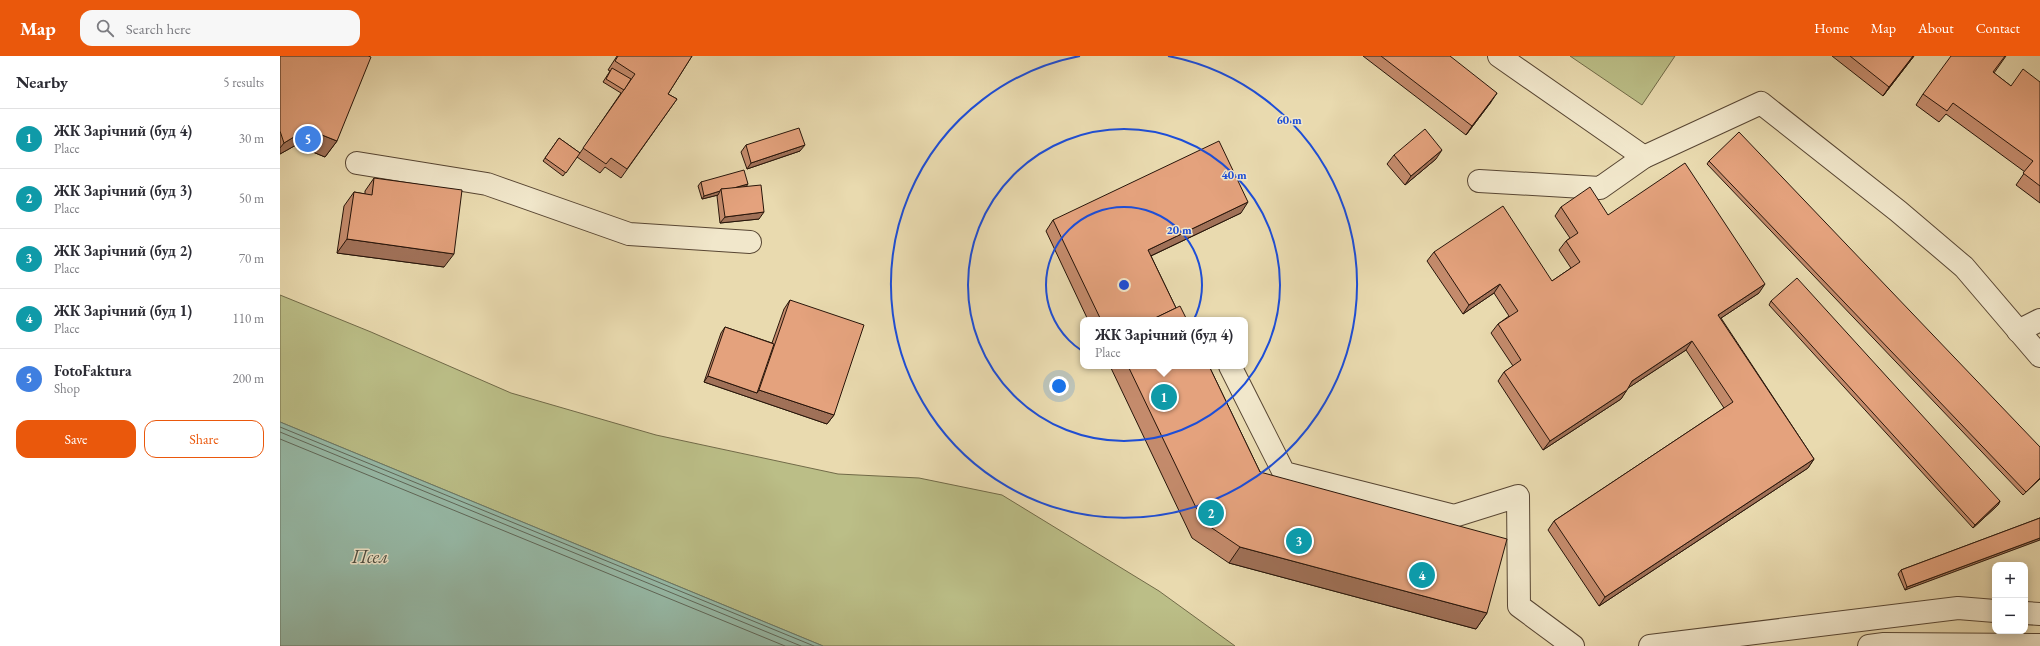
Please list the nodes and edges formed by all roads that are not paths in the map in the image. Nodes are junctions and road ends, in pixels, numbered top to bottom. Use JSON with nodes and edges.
{"nodes":[{"id":1,"x":1499,"y":56,"type":"edge"},
{"id":2,"x":1644,"y":157,"type":"junction"},
{"id":3,"x":356,"y":163,"type":"dead end"},
{"id":4,"x":1479,"y":181,"type":"dead end"},
{"id":5,"x":750,"y":242,"type":"dead end"},
{"id":6,"x":2040,"y":320,"type":"edge"},
{"id":7,"x":2018,"y":331,"type":"junction"},
{"id":8,"x":2040,"y":356,"type":"edge"},
{"id":9,"x":1232,"y":369,"type":"edge"},
{"id":10,"x":1992,"y":611,"type":"edge"},
{"id":11,"x":2028,"y":613,"type":"edge"},
{"id":12,"x":2040,"y":614,"type":"edge"},
{"id":13,"x":2040,"y":645,"type":"edge"},
{"id":14,"x":1573,"y":646,"type":"edge"},
{"id":15,"x":1650,"y":646,"type":"edge"},
{"id":16,"x":1869,"y":646,"type":"edge"}],
"edges":[{"from":1,"to":2,"type":"street"},
{"from":2,"to":4,"type":"street"},
{"from":2,"to":7,"type":"street"},
{"from":3,"to":5,"type":"street"},
{"from":6,"to":7,"type":"street"},
{"from":7,"to":8,"type":"street"},
{"from":9,"to":14,"type":"street"},
{"from":10,"to":15,"type":"street"},
{"from":11,"to":12,"type":"street"},
{"from":13,"to":16,"type":"street"}]}
